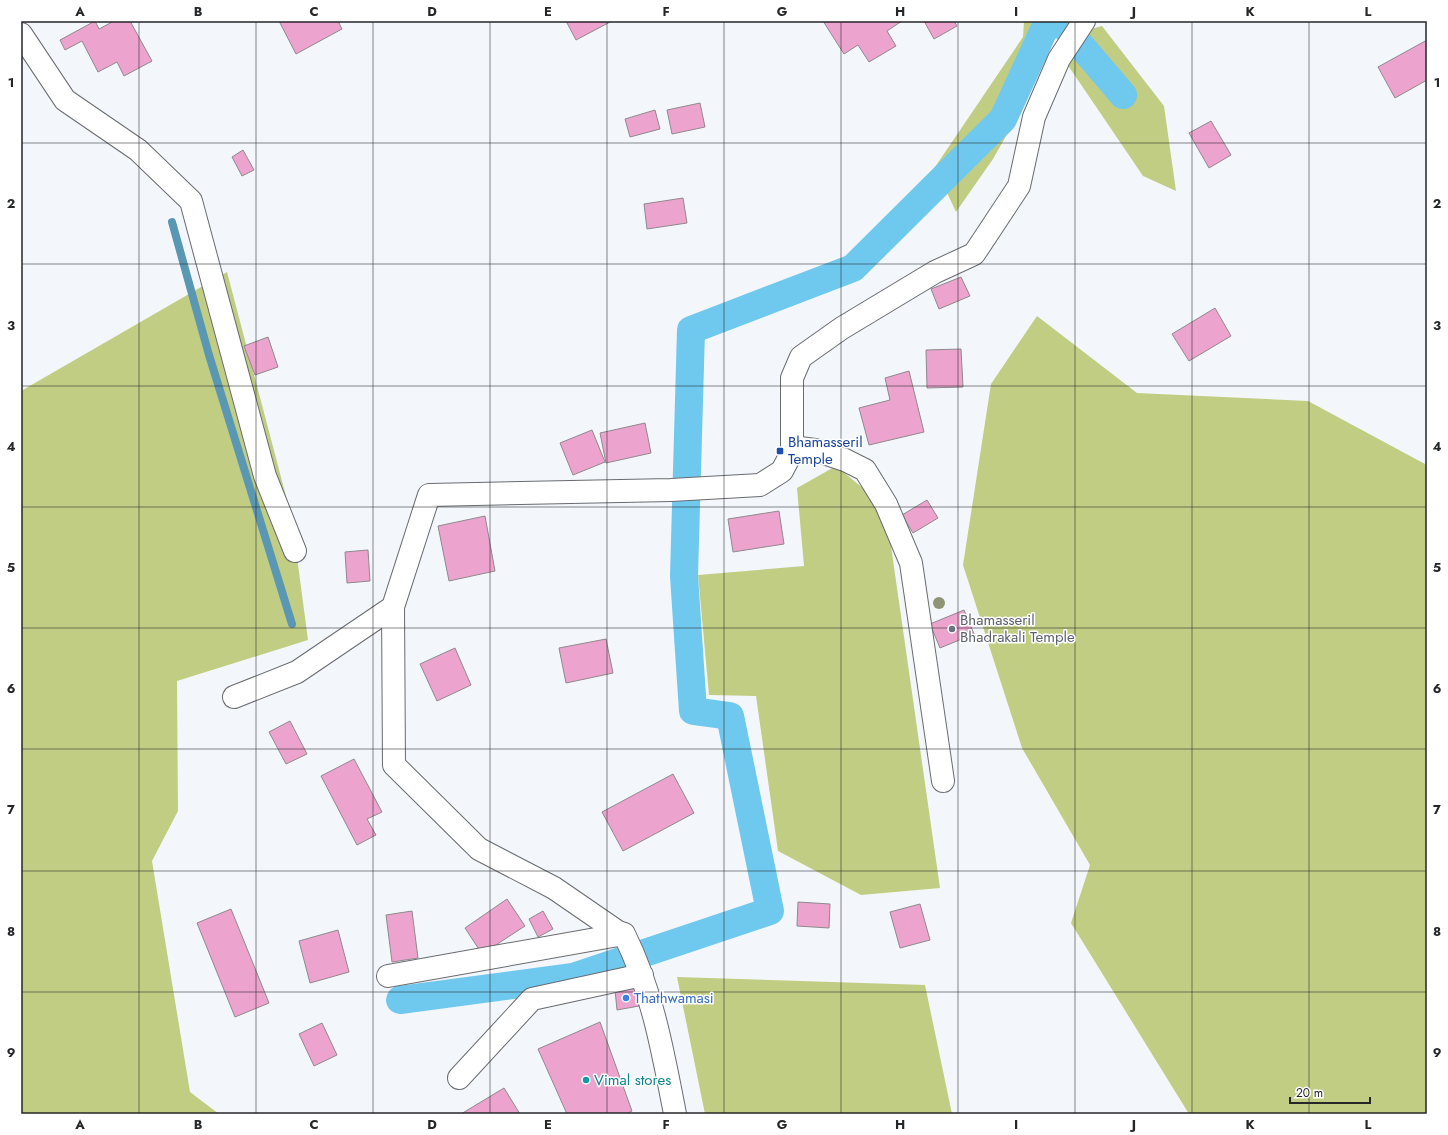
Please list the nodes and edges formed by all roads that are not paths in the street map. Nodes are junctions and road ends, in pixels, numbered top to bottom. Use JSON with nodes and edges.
{"nodes":[{"id":1,"x":1083,"y":22,"type":"edge"},
{"id":2,"x":21,"y":34,"type":"edge"},
{"id":3,"x":792,"y":447,"type":"junction"},
{"id":4,"x":295,"y":551,"type":"dead end"},
{"id":5,"x":392,"y":608,"type":"junction"},
{"id":6,"x":234,"y":697,"type":"dead end"},
{"id":7,"x":943,"y":781,"type":"dead end"},
{"id":8,"x":627,"y":940,"type":"junction"},
{"id":9,"x":641,"y":972,"type":"junction"},
{"id":10,"x":388,"y":976,"type":"dead end"},
{"id":11,"x":459,"y":1078,"type":"dead end"},
{"id":12,"x":674,"y":1114,"type":"edge"}],
"edges":[{"from":1,"to":3,"type":"street"},
{"from":2,"to":4,"type":"street"},
{"from":3,"to":5,"type":"street"},
{"from":3,"to":7,"type":"street"},
{"from":5,"to":6,"type":"street"},
{"from":5,"to":8,"type":"street"},
{"from":8,"to":9,"type":"street"},
{"from":8,"to":10,"type":"street"},
{"from":9,"to":11,"type":"street"},
{"from":9,"to":12,"type":"street"}]}
